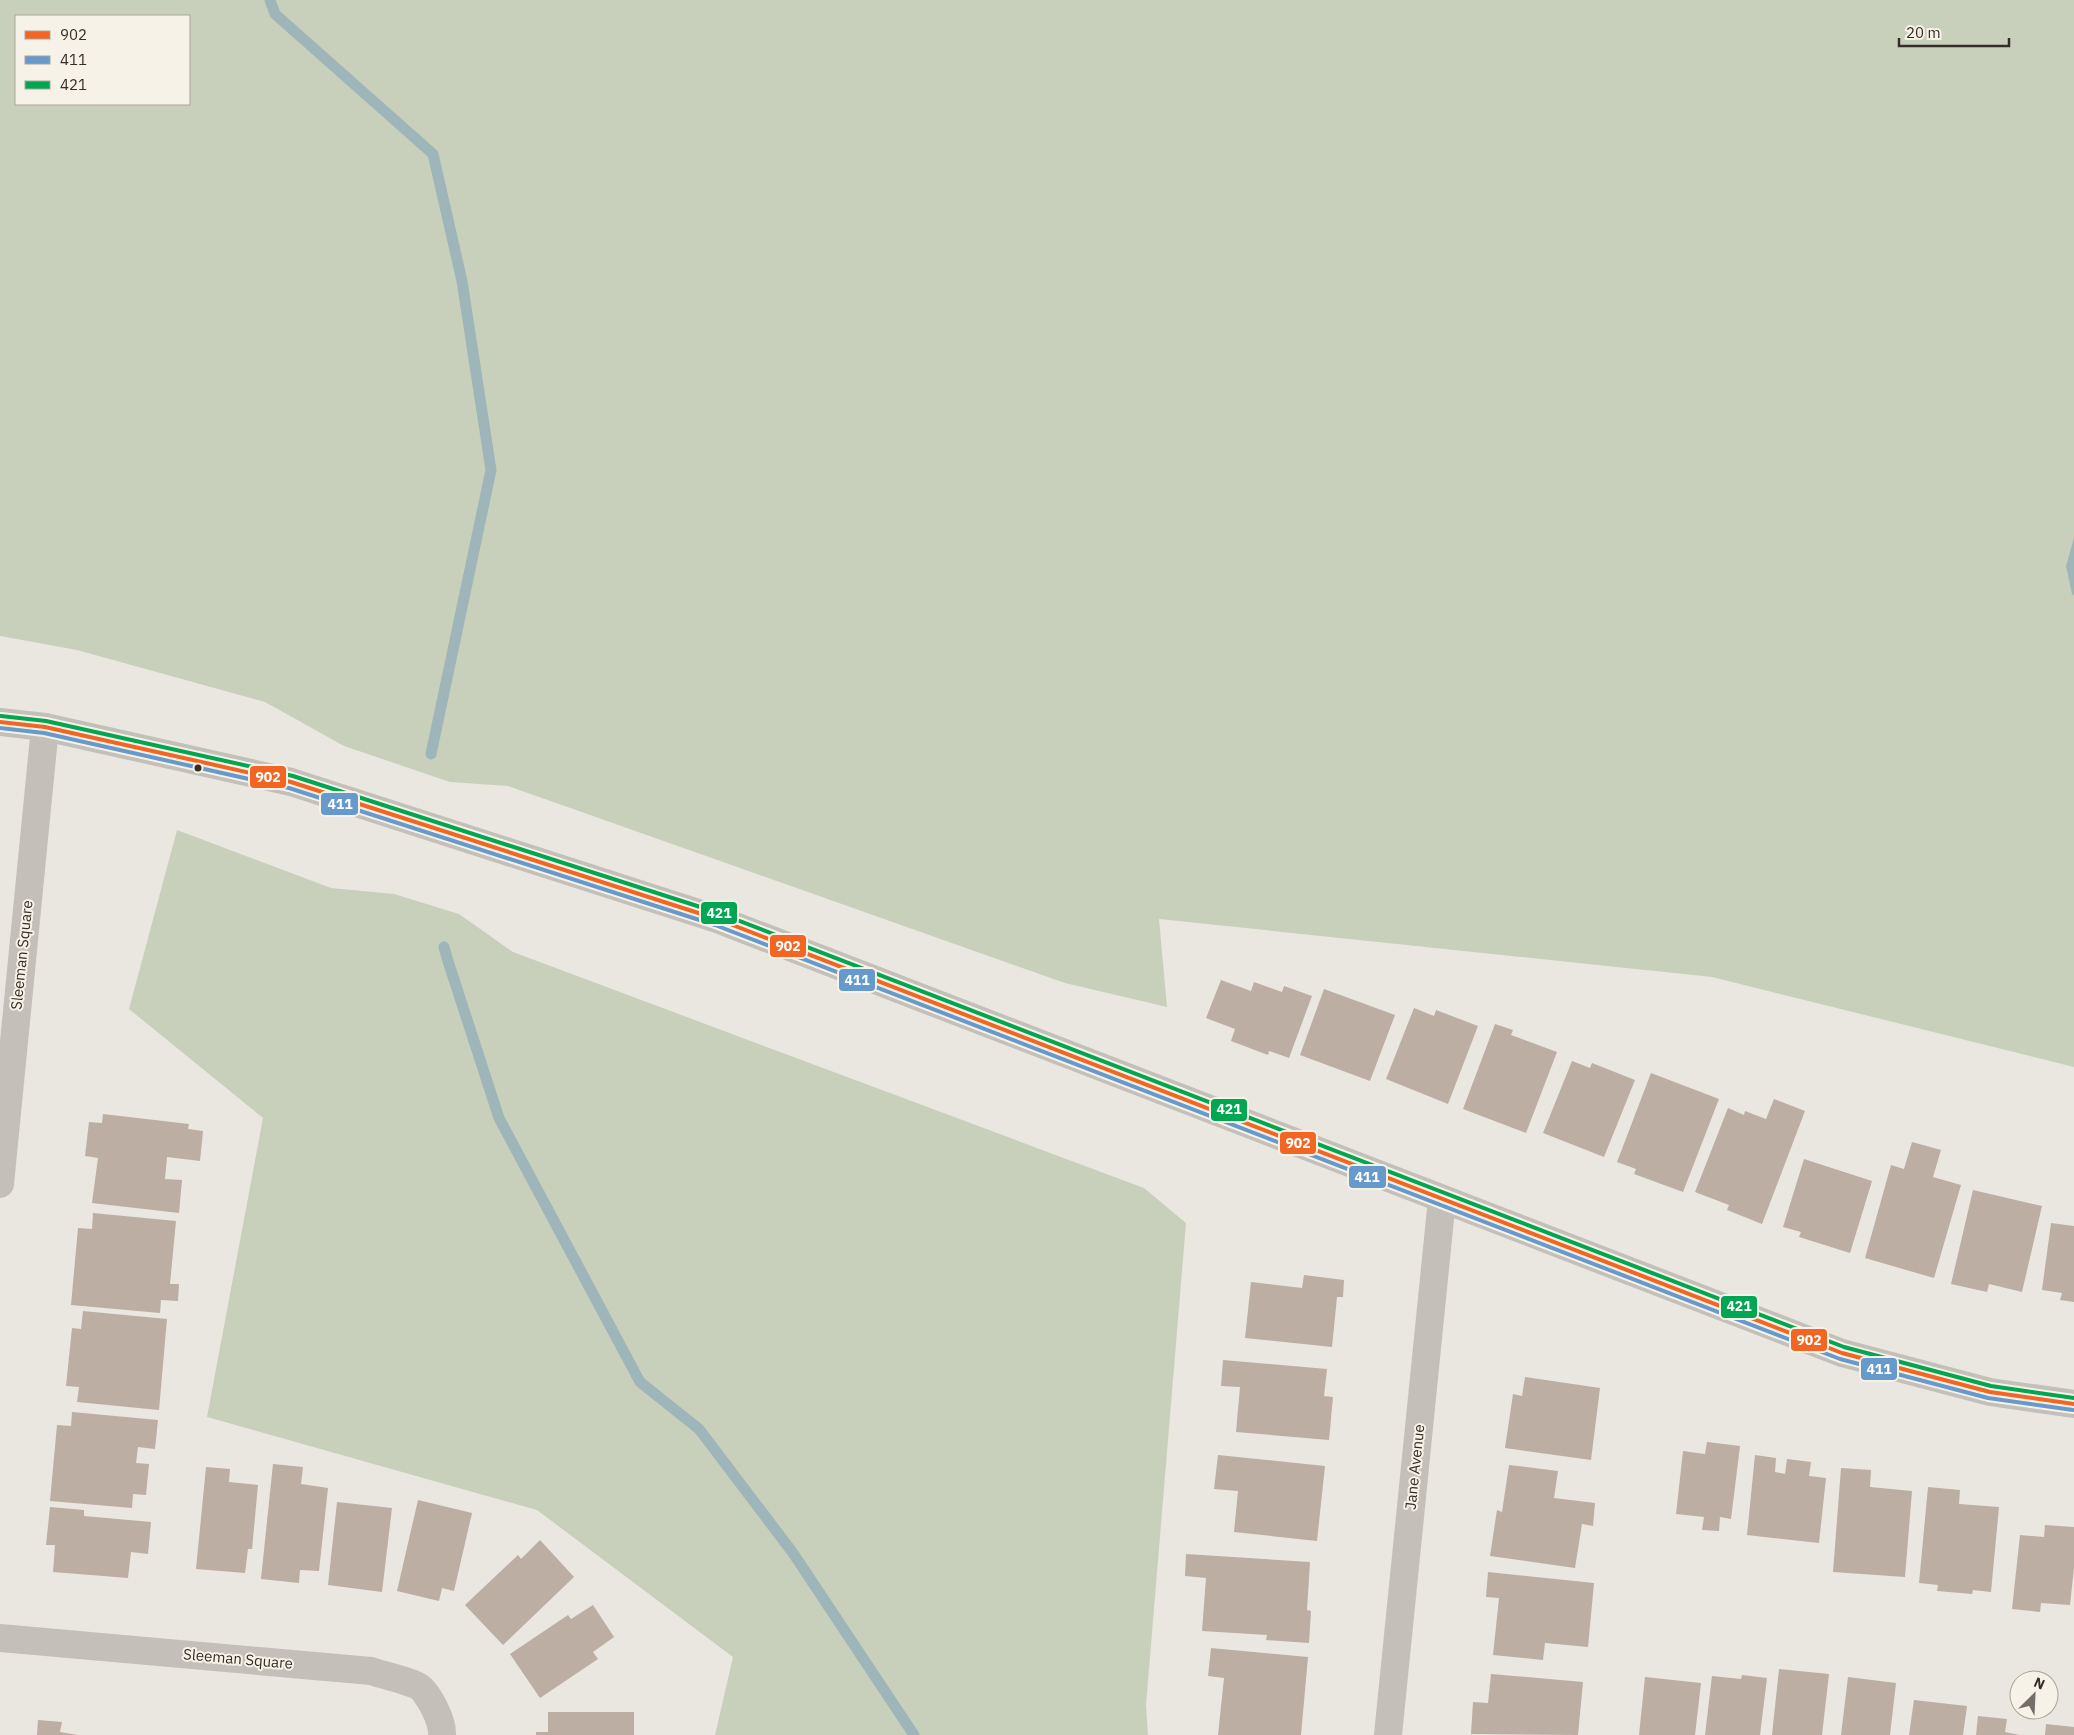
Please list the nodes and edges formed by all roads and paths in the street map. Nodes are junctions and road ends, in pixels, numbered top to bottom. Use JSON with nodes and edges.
{"nodes":[{"id":1,"x":0,"y":722,"type":"edge"},
{"id":2,"x":44,"y":727,"type":"junction"},
{"id":3,"x":0,"y":1184,"type":"edge"},
{"id":4,"x":1442,"y":1199,"type":"junction"},
{"id":5,"x":2074,"y":1404,"type":"edge"},
{"id":6,"x":0,"y":1638,"type":"edge"},
{"id":7,"x":442,"y":1735,"type":"edge"},
{"id":8,"x":1388,"y":1735,"type":"edge"}],
"edges":[{"from":1,"to":2,"type":"street"},
{"from":2,"to":3,"type":"street","name":"Sleeman Square"},
{"from":2,"to":4,"type":"street"},
{"from":4,"to":5,"type":"street"},
{"from":4,"to":8,"type":"street","name":"Jane Avenue"},
{"from":6,"to":7,"type":"street","name":"Sleeman Square"}]}
